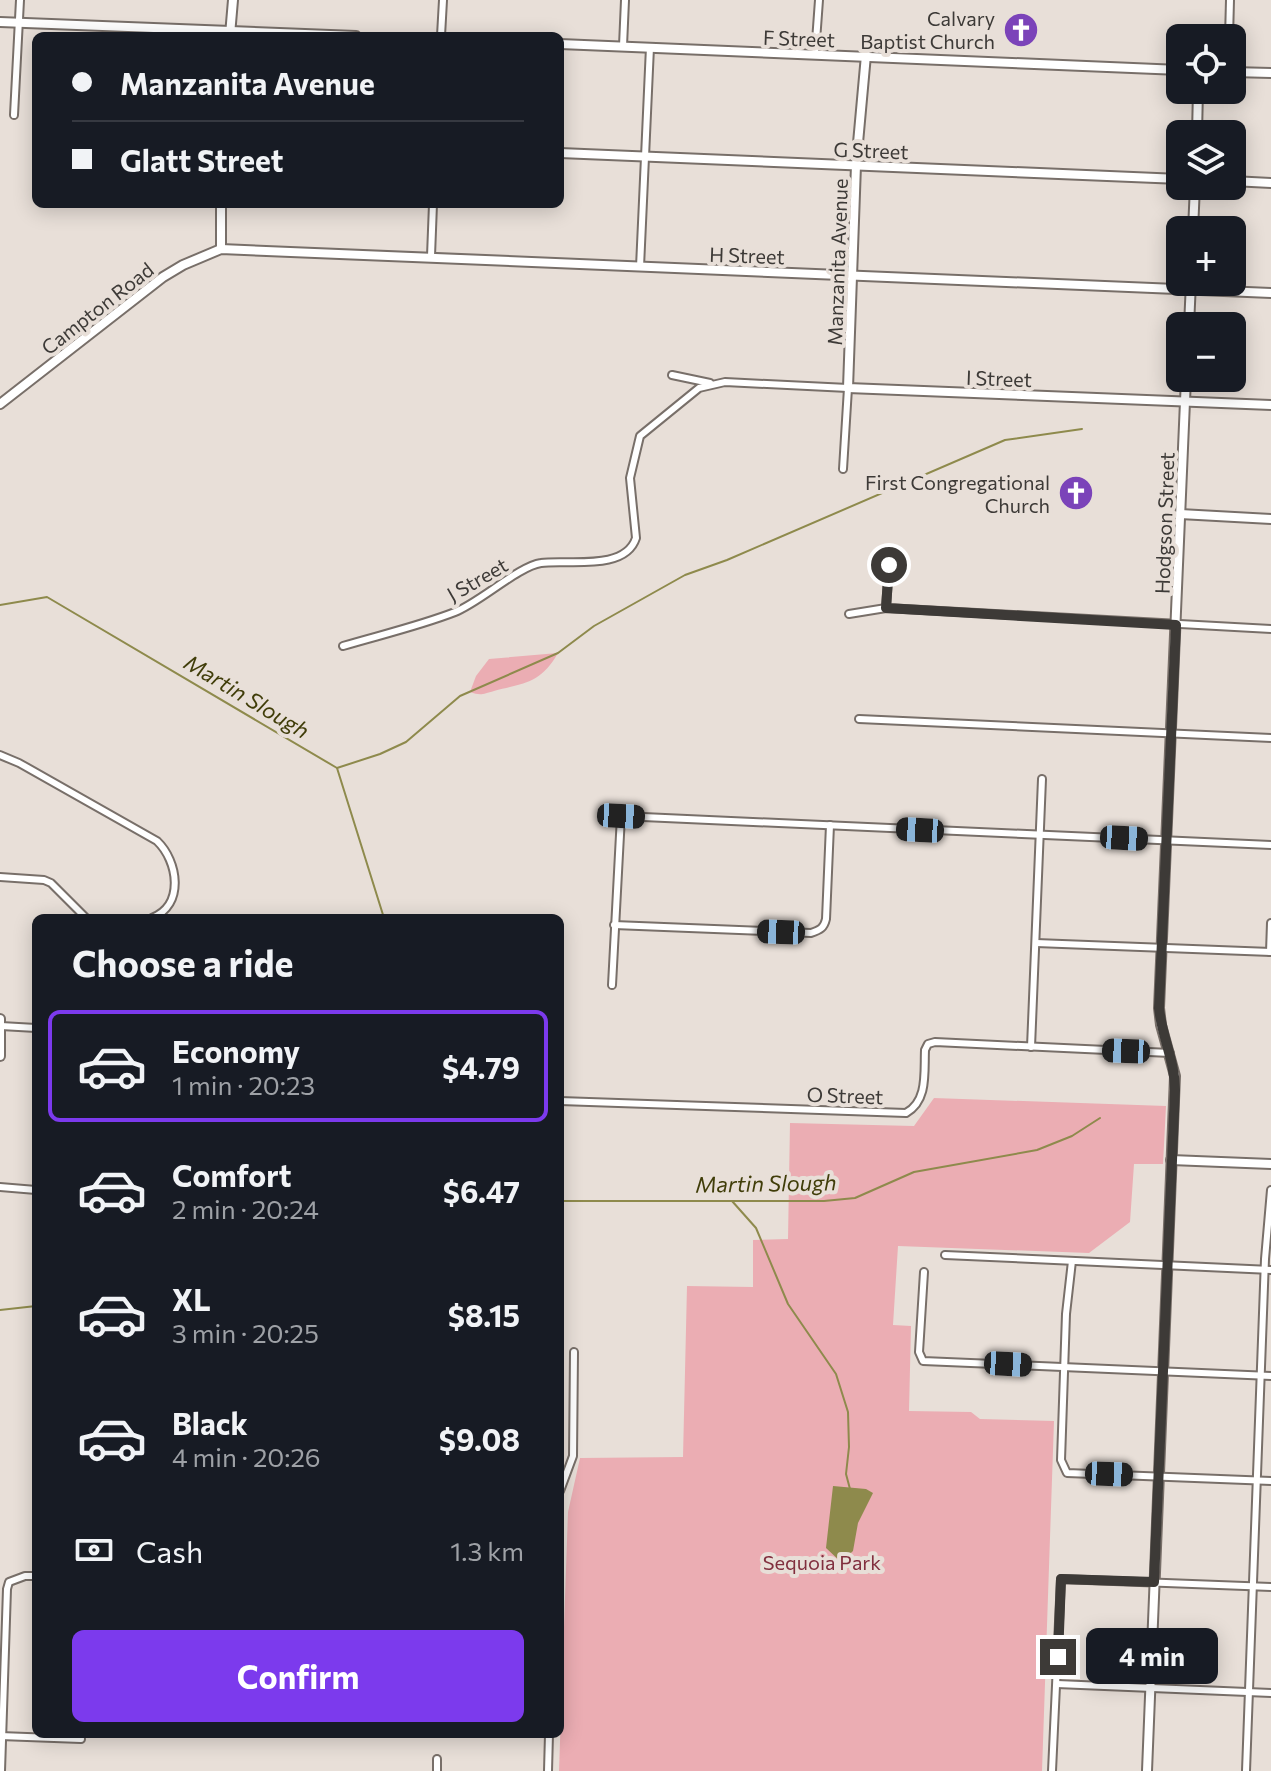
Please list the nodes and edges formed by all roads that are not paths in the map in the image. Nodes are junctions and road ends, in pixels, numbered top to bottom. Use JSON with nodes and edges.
{"nodes":[{"id":1,"x":20,"y":0,"type":"edge"},
{"id":2,"x":233,"y":0,"type":"edge"},
{"id":3,"x":443,"y":0,"type":"edge"},
{"id":4,"x":625,"y":0,"type":"edge"},
{"id":5,"x":819,"y":0,"type":"edge"},
{"id":6,"x":1230,"y":0,"type":"edge"},
{"id":7,"x":0,"y":22,"type":"edge"},
{"id":8,"x":18,"y":23,"type":"junction"},
{"id":9,"x":1229,"y":24,"type":"edge"},
{"id":10,"x":192,"y":32,"type":"edge"},
{"id":11,"x":231,"y":32,"type":"edge"},
{"id":12,"x":441,"y":32,"type":"edge"},
{"id":13,"x":564,"y":44,"type":"edge"},
{"id":14,"x":623,"y":46,"type":"junction"},
{"id":15,"x":650,"y":47,"type":"junction"},
{"id":16,"x":815,"y":55,"type":"junction"},
{"id":17,"x":866,"y":55,"type":"junction"},
{"id":18,"x":1166,"y":69,"type":"edge"},
{"id":19,"x":1246,"y":72,"type":"edge"},
{"id":20,"x":1271,"y":73,"type":"edge"},
{"id":21,"x":14,"y":115,"type":"dead end"},
{"id":22,"x":564,"y":153,"type":"edge"},
{"id":23,"x":645,"y":157,"type":"junction"},
{"id":24,"x":856,"y":165,"type":"junction"},
{"id":25,"x":1166,"y":178,"type":"edge"},
{"id":26,"x":1246,"y":182,"type":"edge"},
{"id":27,"x":1271,"y":183,"type":"edge"},
{"id":28,"x":221,"y":208,"type":"edge"},
{"id":29,"x":433,"y":208,"type":"edge"},
{"id":30,"x":221,"y":249,"type":"junction"},
{"id":31,"x":431,"y":256,"type":"junction"},
{"id":32,"x":640,"y":267,"type":"junction"},
{"id":33,"x":852,"y":276,"type":"junction"},
{"id":34,"x":1166,"y":285,"type":"edge"},
{"id":35,"x":1246,"y":291,"type":"edge"},
{"id":36,"x":1271,"y":293,"type":"edge"},
{"id":37,"x":672,"y":375,"type":"dead end"},
{"id":38,"x":713,"y":383,"type":"junction"},
{"id":39,"x":848,"y":388,"type":"junction"},
{"id":40,"x":1185,"y":392,"type":"edge"},
{"id":41,"x":1185,"y":402,"type":"junction"},
{"id":42,"x":0,"y":404,"type":"edge"},
{"id":43,"x":1271,"y":405,"type":"edge"},
{"id":44,"x":843,"y":469,"type":"dead end"},
{"id":45,"x":1180,"y":514,"type":"junction"},
{"id":46,"x":1271,"y":519,"type":"edge"},
{"id":47,"x":896,"y":558,"type":"dead end"},
{"id":48,"x":886,"y":608,"type":"junction"},
{"id":49,"x":849,"y":614,"type":"dead end"},
{"id":50,"x":1176,"y":625,"type":"junction"},
{"id":51,"x":1271,"y":629,"type":"edge"},
{"id":52,"x":343,"y":646,"type":"dead end"},
{"id":53,"x":859,"y":719,"type":"dead end"},
{"id":54,"x":1171,"y":733,"type":"junction"},
{"id":55,"x":1271,"y":738,"type":"edge"},
{"id":56,"x":0,"y":755,"type":"edge"},
{"id":57,"x":1042,"y":779,"type":"dead end"},
{"id":58,"x":830,"y":825,"type":"junction"},
{"id":59,"x":1040,"y":835,"type":"junction"},
{"id":60,"x":1167,"y":840,"type":"junction"},
{"id":61,"x":1271,"y":845,"type":"edge"},
{"id":62,"x":0,"y":877,"type":"edge"},
{"id":63,"x":82,"y":914,"type":"edge"},
{"id":64,"x":158,"y":914,"type":"edge"},
{"id":65,"x":1271,"y":923,"type":"edge"},
{"id":66,"x":614,"y":925,"type":"junction"},
{"id":67,"x":1036,"y":943,"type":"junction"},
{"id":68,"x":1162,"y":948,"type":"junction"},
{"id":69,"x":1270,"y":952,"type":"edge"},
{"id":70,"x":612,"y":985,"type":"dead end"},
{"id":71,"x":1,"y":1022,"type":"edge"},
{"id":72,"x":32,"y":1027,"type":"edge"},
{"id":73,"x":1031,"y":1047,"type":"junction"},
{"id":74,"x":1170,"y":1053,"type":"junction"},
{"id":75,"x":0,"y":1056,"type":"edge"},
{"id":76,"x":564,"y":1101,"type":"edge"},
{"id":77,"x":1171,"y":1160,"type":"junction"},
{"id":78,"x":1271,"y":1164,"type":"edge"},
{"id":79,"x":0,"y":1187,"type":"edge"},
{"id":80,"x":32,"y":1190,"type":"edge"},
{"id":81,"x":1271,"y":1190,"type":"edge"},
{"id":82,"x":945,"y":1255,"type":"dead end"},
{"id":83,"x":1072,"y":1261,"type":"junction"},
{"id":84,"x":1167,"y":1266,"type":"junction"},
{"id":85,"x":1268,"y":1270,"type":"edge"},
{"id":86,"x":924,"y":1272,"type":"dead end"},
{"id":87,"x":574,"y":1352,"type":"dead end"},
{"id":88,"x":1064,"y":1367,"type":"junction"},
{"id":89,"x":1163,"y":1371,"type":"junction"},
{"id":90,"x":1261,"y":1376,"type":"junction"},
{"id":91,"x":1271,"y":1376,"type":"edge"},
{"id":92,"x":1157,"y":1476,"type":"junction"},
{"id":93,"x":564,"y":1480,"type":"edge"},
{"id":94,"x":1256,"y":1480,"type":"junction"},
{"id":95,"x":1271,"y":1481,"type":"edge"},
{"id":96,"x":32,"y":1576,"type":"edge"},
{"id":97,"x":1154,"y":1582,"type":"junction"},
{"id":98,"x":1252,"y":1586,"type":"junction"},
{"id":99,"x":1271,"y":1587,"type":"edge"},
{"id":100,"x":3,"y":1615,"type":"edge"},
{"id":101,"x":2,"y":1666,"type":"edge"},
{"id":102,"x":1057,"y":1684,"type":"junction"},
{"id":103,"x":1150,"y":1688,"type":"junction"},
{"id":104,"x":1249,"y":1692,"type":"junction"},
{"id":105,"x":1271,"y":1693,"type":"edge"},
{"id":106,"x":1,"y":1736,"type":"edge"},
{"id":107,"x":32,"y":1737,"type":"edge"},
{"id":108,"x":54,"y":1738,"type":"edge"},
{"id":109,"x":549,"y":1738,"type":"edge"},
{"id":110,"x":81,"y":1739,"type":"dead end"},
{"id":111,"x":437,"y":1759,"type":"dead end"},
{"id":112,"x":1,"y":1771,"type":"edge"},
{"id":113,"x":437,"y":1771,"type":"edge"},
{"id":114,"x":548,"y":1771,"type":"edge"},
{"id":115,"x":1052,"y":1771,"type":"edge"},
{"id":116,"x":1147,"y":1771,"type":"edge"},
{"id":117,"x":1246,"y":1771,"type":"edge"}],
"edges":[{"from":1,"to":8,"type":"street"},
{"from":2,"to":11,"type":"street"},
{"from":3,"to":12,"type":"street"},
{"from":4,"to":14,"type":"street"},
{"from":5,"to":16,"type":"street"},
{"from":6,"to":9,"type":"street"},
{"from":7,"to":8,"type":"street"},
{"from":8,"to":10,"type":"street"},
{"from":8,"to":21,"type":"street"},
{"from":13,"to":14,"type":"street","name":"F Street"},
{"from":14,"to":15,"type":"street","name":"F Street"},
{"from":15,"to":16,"type":"street","name":"F Street"},
{"from":15,"to":23,"type":"street"},
{"from":16,"to":17,"type":"street","name":"F Street"},
{"from":17,"to":18,"type":"street","name":"F Street"},
{"from":17,"to":24,"type":"street","name":"Manzanita Avenue"},
{"from":19,"to":20,"type":"street"},
{"from":22,"to":23,"type":"street","name":"G Street"},
{"from":23,"to":24,"type":"street","name":"G Street"},
{"from":23,"to":32,"type":"street"},
{"from":24,"to":25,"type":"street","name":"G Street"},
{"from":24,"to":33,"type":"street","name":"Manzanita Avenue"},
{"from":26,"to":27,"type":"street"},
{"from":28,"to":30,"type":"street"},
{"from":29,"to":31,"type":"street"},
{"from":30,"to":31,"type":"street","name":"H Street"},
{"from":30,"to":42,"type":"street","name":"Campton Road"},
{"from":31,"to":32,"type":"street","name":"H Street"},
{"from":32,"to":33,"type":"street","name":"H Street"},
{"from":33,"to":34,"type":"street","name":"H Street"},
{"from":33,"to":39,"type":"street","name":"Manzanita Avenue"},
{"from":35,"to":36,"type":"street","name":"H Street"},
{"from":37,"to":38,"type":"street"},
{"from":38,"to":39,"type":"street","name":"I Street"},
{"from":38,"to":52,"type":"street","name":"J Street"},
{"from":39,"to":41,"type":"street","name":"I Street"},
{"from":39,"to":44,"type":"street","name":"Manzanita Avenue"},
{"from":40,"to":41,"type":"street","name":"Hodgson Street"},
{"from":41,"to":43,"type":"street","name":"I Street"},
{"from":41,"to":45,"type":"street","name":"Hodgson Street"},
{"from":45,"to":46,"type":"street"},
{"from":45,"to":50,"type":"street","name":"Hodgson Street"},
{"from":47,"to":48,"type":"street"},
{"from":48,"to":49,"type":"street"},
{"from":48,"to":50,"type":"street"},
{"from":50,"to":51,"type":"street"},
{"from":50,"to":54,"type":"street","name":"Hodgson Street"},
{"from":53,"to":54,"type":"street"},
{"from":54,"to":55,"type":"street"},
{"from":54,"to":60,"type":"street","name":"Hodgson Street"},
{"from":56,"to":64,"type":"street"},
{"from":57,"to":59,"type":"street"},
{"from":58,"to":59,"type":"street"},
{"from":58,"to":66,"type":"street"},
{"from":58,"to":66,"type":"street"},
{"from":59,"to":60,"type":"street"},
{"from":59,"to":67,"type":"street"},
{"from":60,"to":61,"type":"street"},
{"from":60,"to":68,"type":"street","name":"Hodgson Street"},
{"from":62,"to":63,"type":"street"},
{"from":65,"to":69,"type":"street"},
{"from":66,"to":70,"type":"street"},
{"from":67,"to":68,"type":"street"},
{"from":67,"to":73,"type":"street"},
{"from":68,"to":69,"type":"street"},
{"from":68,"to":74,"type":"street","name":"Hodgson Street"},
{"from":71,"to":72,"type":"street"},
{"from":71,"to":75,"type":"street"},
{"from":73,"to":74,"type":"street","name":"O Street"},
{"from":73,"to":76,"type":"street","name":"O Street"},
{"from":74,"to":77,"type":"street","name":"Hodgson Street"},
{"from":77,"to":78,"type":"street"},
{"from":77,"to":84,"type":"street","name":"Hodgson Street"},
{"from":79,"to":80,"type":"street"},
{"from":81,"to":85,"type":"street"},
{"from":82,"to":83,"type":"street"},
{"from":83,"to":84,"type":"street"},
{"from":83,"to":88,"type":"street"},
{"from":84,"to":85,"type":"street"},
{"from":84,"to":89,"type":"street","name":"Hodgson Street"},
{"from":85,"to":90,"type":"street"},
{"from":86,"to":88,"type":"street"},
{"from":87,"to":93,"type":"street"},
{"from":88,"to":89,"type":"street"},
{"from":88,"to":92,"type":"street"},
{"from":89,"to":90,"type":"street"},
{"from":89,"to":92,"type":"street","name":"Hodgson Street"},
{"from":90,"to":91,"type":"street"},
{"from":90,"to":94,"type":"street"},
{"from":92,"to":94,"type":"street"},
{"from":92,"to":97,"type":"street","name":"Hodgson Street"},
{"from":94,"to":95,"type":"street"},
{"from":94,"to":98,"type":"street"},
{"from":96,"to":100,"type":"street"},
{"from":97,"to":98,"type":"street"},
{"from":97,"to":102,"type":"street"},
{"from":97,"to":103,"type":"street","name":"Hodgson Street"},
{"from":98,"to":99,"type":"street"},
{"from":98,"to":104,"type":"street"},
{"from":100,"to":101,"type":"street"},
{"from":101,"to":106,"type":"street"},
{"from":102,"to":103,"type":"street"},
{"from":102,"to":115,"type":"street"},
{"from":103,"to":104,"type":"street"},
{"from":103,"to":116,"type":"street","name":"Hodgson Street"},
{"from":104,"to":105,"type":"street"},
{"from":104,"to":117,"type":"street"},
{"from":106,"to":107,"type":"street"},
{"from":106,"to":112,"type":"street"},
{"from":108,"to":110,"type":"street"},
{"from":109,"to":114,"type":"street"},
{"from":111,"to":113,"type":"street"}]}
